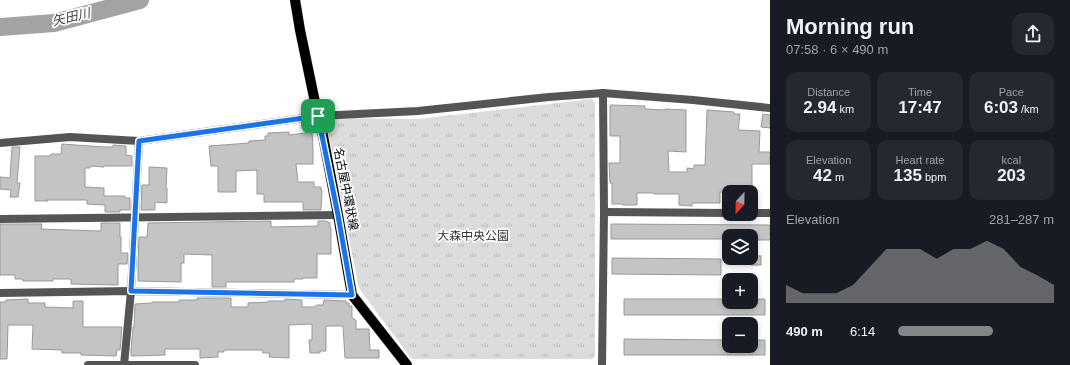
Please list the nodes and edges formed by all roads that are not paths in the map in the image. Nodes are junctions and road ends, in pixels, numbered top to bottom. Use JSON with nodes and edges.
{"nodes":[{"id":1,"x":295,"y":0,"type":"edge"},
{"id":2,"x":603,"y":94,"type":"junction"},
{"id":3,"x":770,"y":108,"type":"edge"},
{"id":4,"x":318,"y":116,"type":"junction"},
{"id":5,"x":139,"y":141,"type":"junction"},
{"id":6,"x":0,"y":143,"type":"edge"},
{"id":7,"x":604,"y":212,"type":"junction"},
{"id":8,"x":722,"y":213,"type":"edge"},
{"id":9,"x":758,"y":213,"type":"edge"},
{"id":10,"x":770,"y":213,"type":"edge"},
{"id":11,"x":338,"y":215,"type":"junction"},
{"id":12,"x":135,"y":218,"type":"junction"},
{"id":13,"x":0,"y":219,"type":"edge"},
{"id":14,"x":131,"y":291,"type":"junction"},
{"id":15,"x":0,"y":293,"type":"edge"},
{"id":16,"x":352,"y":295,"type":"junction"},
{"id":17,"x":88,"y":365,"type":"edge"},
{"id":18,"x":124,"y":365,"type":"edge"},
{"id":19,"x":195,"y":365,"type":"edge"},
{"id":20,"x":407,"y":365,"type":"edge"},
{"id":21,"x":602,"y":365,"type":"edge"}],
"edges":[{"from":1,"to":4,"type":"main road","name":"名古屋中環状線"},
{"from":2,"to":3,"type":"street"},
{"from":2,"to":4,"type":"street"},
{"from":2,"to":7,"type":"street"},
{"from":4,"to":5,"type":"street"},
{"from":4,"to":11,"type":"main road","name":"名古屋中環状線"},
{"from":5,"to":6,"type":"street"},
{"from":5,"to":12,"type":"street"},
{"from":7,"to":8,"type":"street"},
{"from":7,"to":21,"type":"street"},
{"from":9,"to":10,"type":"street"},
{"from":11,"to":12,"type":"street"},
{"from":11,"to":16,"type":"main road","name":"名古屋中環状線"},
{"from":12,"to":13,"type":"street"},
{"from":12,"to":14,"type":"street"},
{"from":14,"to":15,"type":"street"},
{"from":14,"to":16,"type":"street"},
{"from":14,"to":18,"type":"street"},
{"from":16,"to":20,"type":"main road","name":"名古屋中環状線"},
{"from":17,"to":18,"type":"street"},
{"from":18,"to":19,"type":"street"}]}
